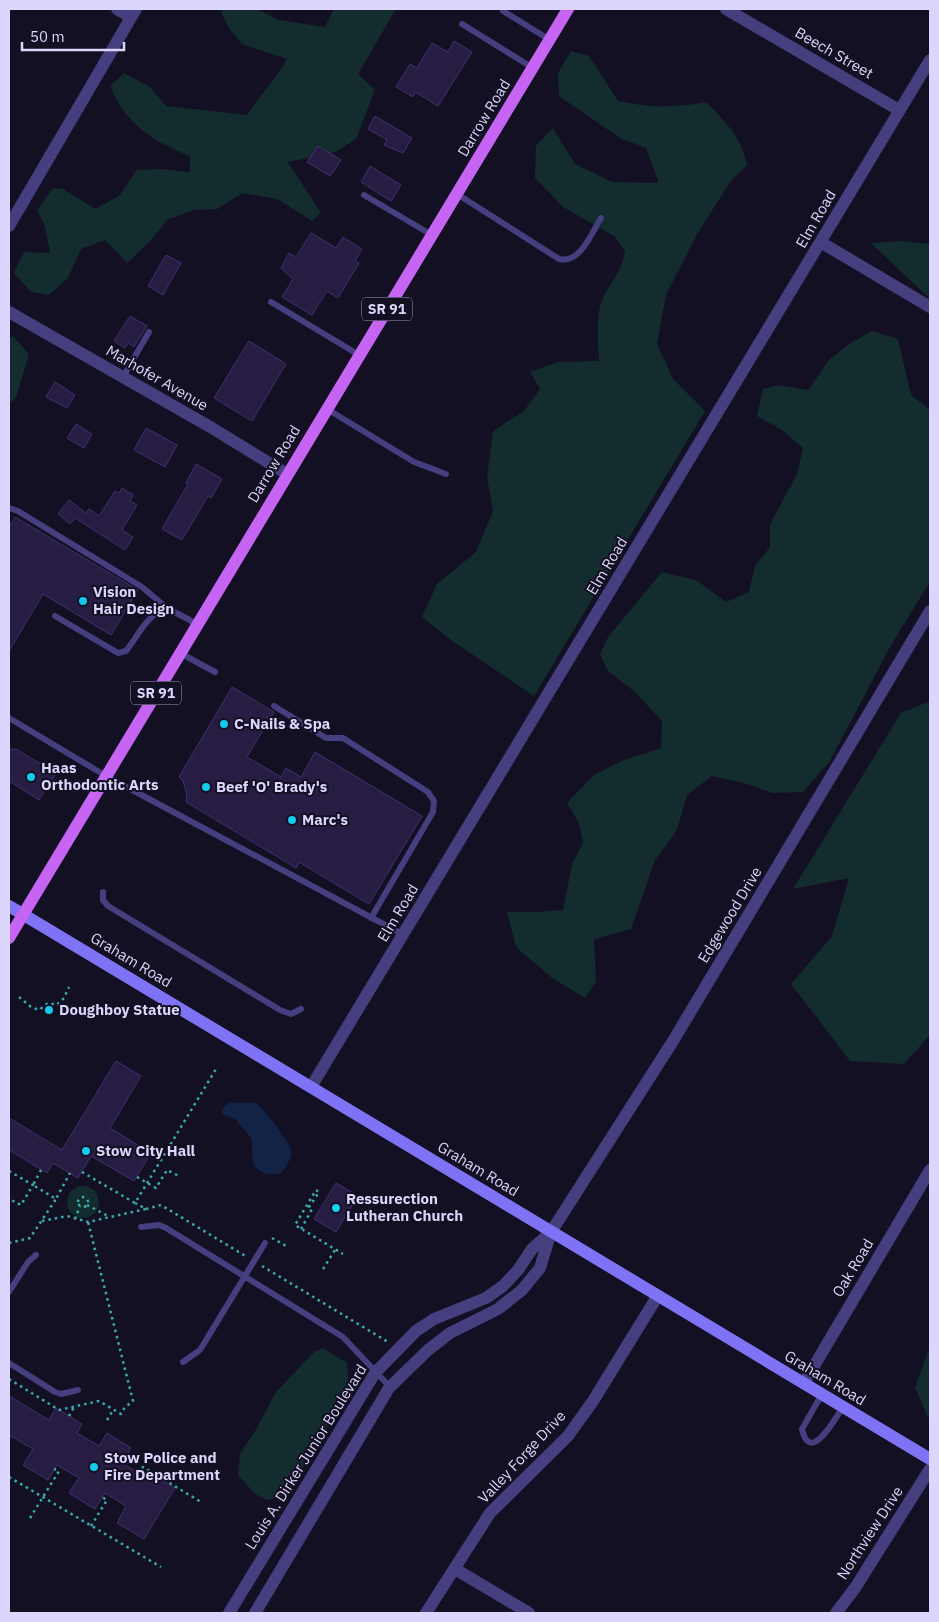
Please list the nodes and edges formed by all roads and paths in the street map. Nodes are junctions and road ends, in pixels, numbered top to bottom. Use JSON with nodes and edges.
{"nodes":[{"id":1,"x":117,"y":9,"type":"edge"},
{"id":2,"x":568,"y":9,"type":"edge"},
{"id":3,"x":726,"y":9,"type":"edge"},
{"id":4,"x":502,"y":11,"type":"dead end"},
{"id":5,"x":134,"y":13,"type":"edge"},
{"id":6,"x":462,"y":24,"type":"dead end"},
{"id":7,"x":550,"y":40,"type":"junction"},
{"id":8,"x":930,"y":60,"type":"edge"},
{"id":9,"x":533,"y":68,"type":"junction"},
{"id":10,"x":899,"y":110,"type":"junction"},
{"id":11,"x":457,"y":194,"type":"junction"},
{"id":12,"x":364,"y":195,"type":"dead end"},
{"id":13,"x":601,"y":218,"type":"dead end"},
{"id":14,"x":9,"y":226,"type":"edge"},
{"id":15,"x":432,"y":235,"type":"junction"},
{"id":16,"x":822,"y":243,"type":"junction"},
{"id":17,"x":271,"y":302,"type":"dead end"},
{"id":18,"x":930,"y":307,"type":"edge"},
{"id":19,"x":9,"y":312,"type":"edge"},
{"id":20,"x":149,"y":332,"type":"dead end"},
{"id":21,"x":359,"y":355,"type":"junction"},
{"id":22,"x":122,"y":377,"type":"junction"},
{"id":23,"x":326,"y":409,"type":"junction"},
{"id":24,"x":287,"y":474,"type":"junction"},
{"id":25,"x":446,"y":474,"type":"dead end"},
{"id":26,"x":9,"y":508,"type":"edge"},
{"id":27,"x":167,"y":608,"type":"junction"},
{"id":28,"x":930,"y":611,"type":"edge"},
{"id":29,"x":55,"y":616,"type":"dead end"},
{"id":30,"x":197,"y":624,"type":"junction"},
{"id":31,"x":180,"y":653,"type":"junction"},
{"id":32,"x":215,"y":672,"type":"dead end"},
{"id":33,"x":274,"y":706,"type":"dead end"},
{"id":34,"x":9,"y":718,"type":"edge"},
{"id":35,"x":106,"y":776,"type":"junction"},
{"id":36,"x":103,"y":892,"type":"dead end"},
{"id":37,"x":9,"y":906,"type":"edge"},
{"id":38,"x":23,"y":914,"type":"junction"},
{"id":39,"x":371,"y":918,"type":"junction"},
{"id":40,"x":404,"y":935,"type":"junction"},
{"id":41,"x":9,"y":938,"type":"edge"},
{"id":42,"x":68,"y":987,"type":"dead end"},
{"id":43,"x":19,"y":997,"type":"dead end"},
{"id":44,"x":301,"y":1009,"type":"dead end"},
{"id":45,"x":216,"y":1069,"type":"dead end"},
{"id":46,"x":311,"y":1088,"type":"junction"},
{"id":47,"x":9,"y":1170,"type":"edge"},
{"id":48,"x":42,"y":1170,"type":"dead end"},
{"id":49,"x":930,"y":1170,"type":"edge"},
{"id":50,"x":82,"y":1172,"type":"dead end"},
{"id":51,"x":70,"y":1173,"type":"dead end"},
{"id":52,"x":179,"y":1176,"type":"dead end"},
{"id":53,"x":137,"y":1177,"type":"dead end"},
{"id":54,"x":147,"y":1183,"type":"junction"},
{"id":55,"x":33,"y":1185,"type":"junction"},
{"id":56,"x":9,"y":1199,"type":"edge"},
{"id":57,"x":56,"y":1199,"type":"junction"},
{"id":58,"x":135,"y":1203,"type":"junction"},
{"id":59,"x":87,"y":1205,"type":"junction"},
{"id":60,"x":80,"y":1206,"type":"junction"},
{"id":61,"x":146,"y":1209,"type":"junction"},
{"id":62,"x":109,"y":1217,"type":"junction"},
{"id":63,"x":75,"y":1219,"type":"junction"},
{"id":64,"x":42,"y":1222,"type":"junction"},
{"id":65,"x":88,"y":1222,"type":"junction"},
{"id":66,"x":141,"y":1227,"type":"dead end"},
{"id":67,"x":301,"y":1229,"type":"junction"},
{"id":68,"x":551,"y":1232,"type":"junction"},
{"id":69,"x":275,"y":1238,"type":"dead end"},
{"id":70,"x":9,"y":1243,"type":"edge"},
{"id":71,"x":265,"y":1244,"type":"dead end"},
{"id":72,"x":288,"y":1247,"type":"dead end"},
{"id":73,"x":335,"y":1250,"type":"junction"},
{"id":74,"x":343,"y":1254,"type":"dead end"},
{"id":75,"x":36,"y":1255,"type":"dead end"},
{"id":76,"x":254,"y":1261,"type":"junction"},
{"id":77,"x":323,"y":1269,"type":"dead end"},
{"id":78,"x":245,"y":1277,"type":"junction"},
{"id":79,"x":9,"y":1292,"type":"edge"},
{"id":80,"x":657,"y":1297,"type":"junction"},
{"id":81,"x":397,"y":1350,"type":"junction"},
{"id":82,"x":183,"y":1362,"type":"dead end"},
{"id":83,"x":9,"y":1363,"type":"edge"},
{"id":84,"x":375,"y":1373,"type":"junction"},
{"id":85,"x":9,"y":1379,"type":"edge"},
{"id":86,"x":804,"y":1383,"type":"junction"},
{"id":87,"x":390,"y":1387,"type":"junction"},
{"id":88,"x":78,"y":1390,"type":"dead end"},
{"id":89,"x":822,"y":1394,"type":"junction"},
{"id":90,"x":74,"y":1407,"type":"junction"},
{"id":91,"x":843,"y":1407,"type":"junction"},
{"id":92,"x":113,"y":1410,"type":"junction"},
{"id":93,"x":69,"y":1416,"type":"dead end"},
{"id":94,"x":107,"y":1420,"type":"dead end"},
{"id":95,"x":930,"y":1459,"type":"edge"},
{"id":96,"x":54,"y":1469,"type":"dead end"},
{"id":97,"x":930,"y":1469,"type":"edge"},
{"id":98,"x":139,"y":1474,"type":"dead end"},
{"id":99,"x":9,"y":1477,"type":"edge"},
{"id":100,"x":102,"y":1497,"type":"dead end"},
{"id":101,"x":43,"y":1498,"type":"junction"},
{"id":102,"x":201,"y":1502,"type":"dead end"},
{"id":103,"x":30,"y":1518,"type":"dead end"},
{"id":104,"x":91,"y":1526,"type":"junction"},
{"id":105,"x":161,"y":1567,"type":"dead end"},
{"id":106,"x":455,"y":1568,"type":"junction"},
{"id":107,"x":229,"y":1613,"type":"edge"},
{"id":108,"x":255,"y":1613,"type":"edge"},
{"id":109,"x":426,"y":1613,"type":"edge"},
{"id":110,"x":529,"y":1613,"type":"edge"},
{"id":111,"x":836,"y":1613,"type":"edge"}],
"edges":[{"from":1,"to":5,"type":"street"},
{"from":2,"to":7,"type":"main road","name":"Darrow Road","number":"SR 91"},
{"from":3,"to":10,"type":"street","name":"Beech Street"},
{"from":4,"to":7,"type":"lane"},
{"from":5,"to":14,"type":"street"},
{"from":6,"to":9,"type":"lane"},
{"from":7,"to":9,"type":"main road","name":"Darrow Road","number":"SR 91"},
{"from":8,"to":10,"type":"street","name":"Elm Road"},
{"from":9,"to":11,"type":"main road","name":"Darrow Road","number":"SR 91"},
{"from":10,"to":16,"type":"street","name":"Elm Road"},
{"from":11,"to":13,"type":"lane"},
{"from":11,"to":15,"type":"main road","name":"Darrow Road","number":"SR 91"},
{"from":12,"to":15,"type":"lane"},
{"from":15,"to":21,"type":"main road","name":"Darrow Road","number":"SR 91"},
{"from":16,"to":18,"type":"street"},
{"from":16,"to":40,"type":"street","name":"Elm Road"},
{"from":17,"to":21,"type":"lane"},
{"from":19,"to":22,"type":"street","name":"Marhofer Avenue"},
{"from":20,"to":22,"type":"lane"},
{"from":21,"to":23,"type":"main road","name":"Darrow Road","number":"SR 91"},
{"from":22,"to":24,"type":"street","name":"Marhofer Avenue"},
{"from":23,"to":24,"type":"main road","name":"Darrow Road","number":"SR 91"},
{"from":23,"to":25,"type":"lane"},
{"from":24,"to":30,"type":"main road","name":"Darrow Road","number":"SR 91"},
{"from":26,"to":27,"type":"lane"},
{"from":27,"to":29,"type":"lane"},
{"from":27,"to":30,"type":"lane"},
{"from":28,"to":68,"type":"street","name":"Edgewood Drive"},
{"from":30,"to":31,"type":"main road","name":"Darrow Road","number":"SR 91"},
{"from":31,"to":32,"type":"lane"},
{"from":31,"to":35,"type":"main road","name":"Darrow Road","number":"SR 91"},
{"from":33,"to":39,"type":"lane"},
{"from":34,"to":35,"type":"lane"},
{"from":35,"to":38,"type":"main road","name":"Darrow Road","number":"SR 91"},
{"from":35,"to":39,"type":"lane"},
{"from":36,"to":44,"type":"lane"},
{"from":37,"to":38,"type":"main road","name":"Graham Road"},
{"from":38,"to":41,"type":"main road","name":"Darrow Road","number":"SR 91"},
{"from":38,"to":46,"type":"main road","name":"Graham Road"},
{"from":39,"to":40,"type":"lane"},
{"from":40,"to":46,"type":"street","name":"Elm Road"},
{"from":42,"to":43,"type":"path"},
{"from":45,"to":54,"type":"path"},
{"from":46,"to":68,"type":"main road","name":"Graham Road"},
{"from":47,"to":55,"type":"path"},
{"from":48,"to":55,"type":"path"},
{"from":49,"to":86,"type":"street","name":"Oak Road"},
{"from":50,"to":58,"type":"path"},
{"from":51,"to":57,"type":"path"},
{"from":52,"to":54,"type":"path"},
{"from":53,"to":54,"type":"path"},
{"from":54,"to":58,"type":"path"},
{"from":55,"to":56,"type":"path"},
{"from":55,"to":57,"type":"path"},
{"from":57,"to":64,"type":"path"},
{"from":58,"to":61,"type":"path"},
{"from":59,"to":60,"type":"path"},
{"from":59,"to":60,"type":"path"},
{"from":59,"to":62,"type":"path"},
{"from":60,"to":63,"type":"path"},
{"from":61,"to":62,"type":"path"},
{"from":61,"to":76,"type":"path"},
{"from":62,"to":65,"type":"path"},
{"from":63,"to":64,"type":"path"},
{"from":63,"to":65,"type":"path"},
{"from":64,"to":70,"type":"path"},
{"from":65,"to":92,"type":"path"},
{"from":66,"to":78,"type":"lane"},
{"from":67,"to":67,"type":"path"},
{"from":67,"to":73,"type":"path"},
{"from":68,"to":80,"type":"main road","name":"Graham Road"},
{"from":68,"to":81,"type":"street","name":"Louis A. Dirker Junior Boulevard"},
{"from":68,"to":87,"type":"street"},
{"from":69,"to":72,"type":"path"},
{"from":71,"to":76,"type":"lane"},
{"from":73,"to":74,"type":"path"},
{"from":73,"to":77,"type":"path"},
{"from":75,"to":79,"type":"lane"},
{"from":76,"to":78,"type":"lane"},
{"from":76,"to":81,"type":"path"},
{"from":78,"to":82,"type":"lane"},
{"from":78,"to":84,"type":"lane"},
{"from":80,"to":86,"type":"main road","name":"Graham Road"},
{"from":80,"to":106,"type":"street","name":"Valley Forge Drive"},
{"from":81,"to":84,"type":"street","name":"Louis A. Dirker Junior Boulevard"},
{"from":83,"to":88,"type":"lane"},
{"from":84,"to":87,"type":"lane"},
{"from":84,"to":107,"type":"street","name":"Louis A. Dirker Junior Boulevard"},
{"from":85,"to":90,"type":"path"},
{"from":86,"to":89,"type":"main road","name":"Graham Road"},
{"from":87,"to":108,"type":"street"},
{"from":89,"to":91,"type":"main road","name":"Graham Road"},
{"from":89,"to":91,"type":"lane"},
{"from":90,"to":92,"type":"path"},
{"from":90,"to":93,"type":"path"},
{"from":91,"to":95,"type":"main road","name":"Graham Road"},
{"from":92,"to":94,"type":"path"},
{"from":96,"to":101,"type":"path"},
{"from":97,"to":111,"type":"street","name":"Northview Drive"},
{"from":98,"to":102,"type":"path"},
{"from":99,"to":101,"type":"path"},
{"from":100,"to":104,"type":"path"},
{"from":101,"to":103,"type":"path"},
{"from":101,"to":104,"type":"path"},
{"from":104,"to":105,"type":"path"},
{"from":106,"to":109,"type":"street","name":"Valley Forge Drive"},
{"from":106,"to":110,"type":"street"}]}
